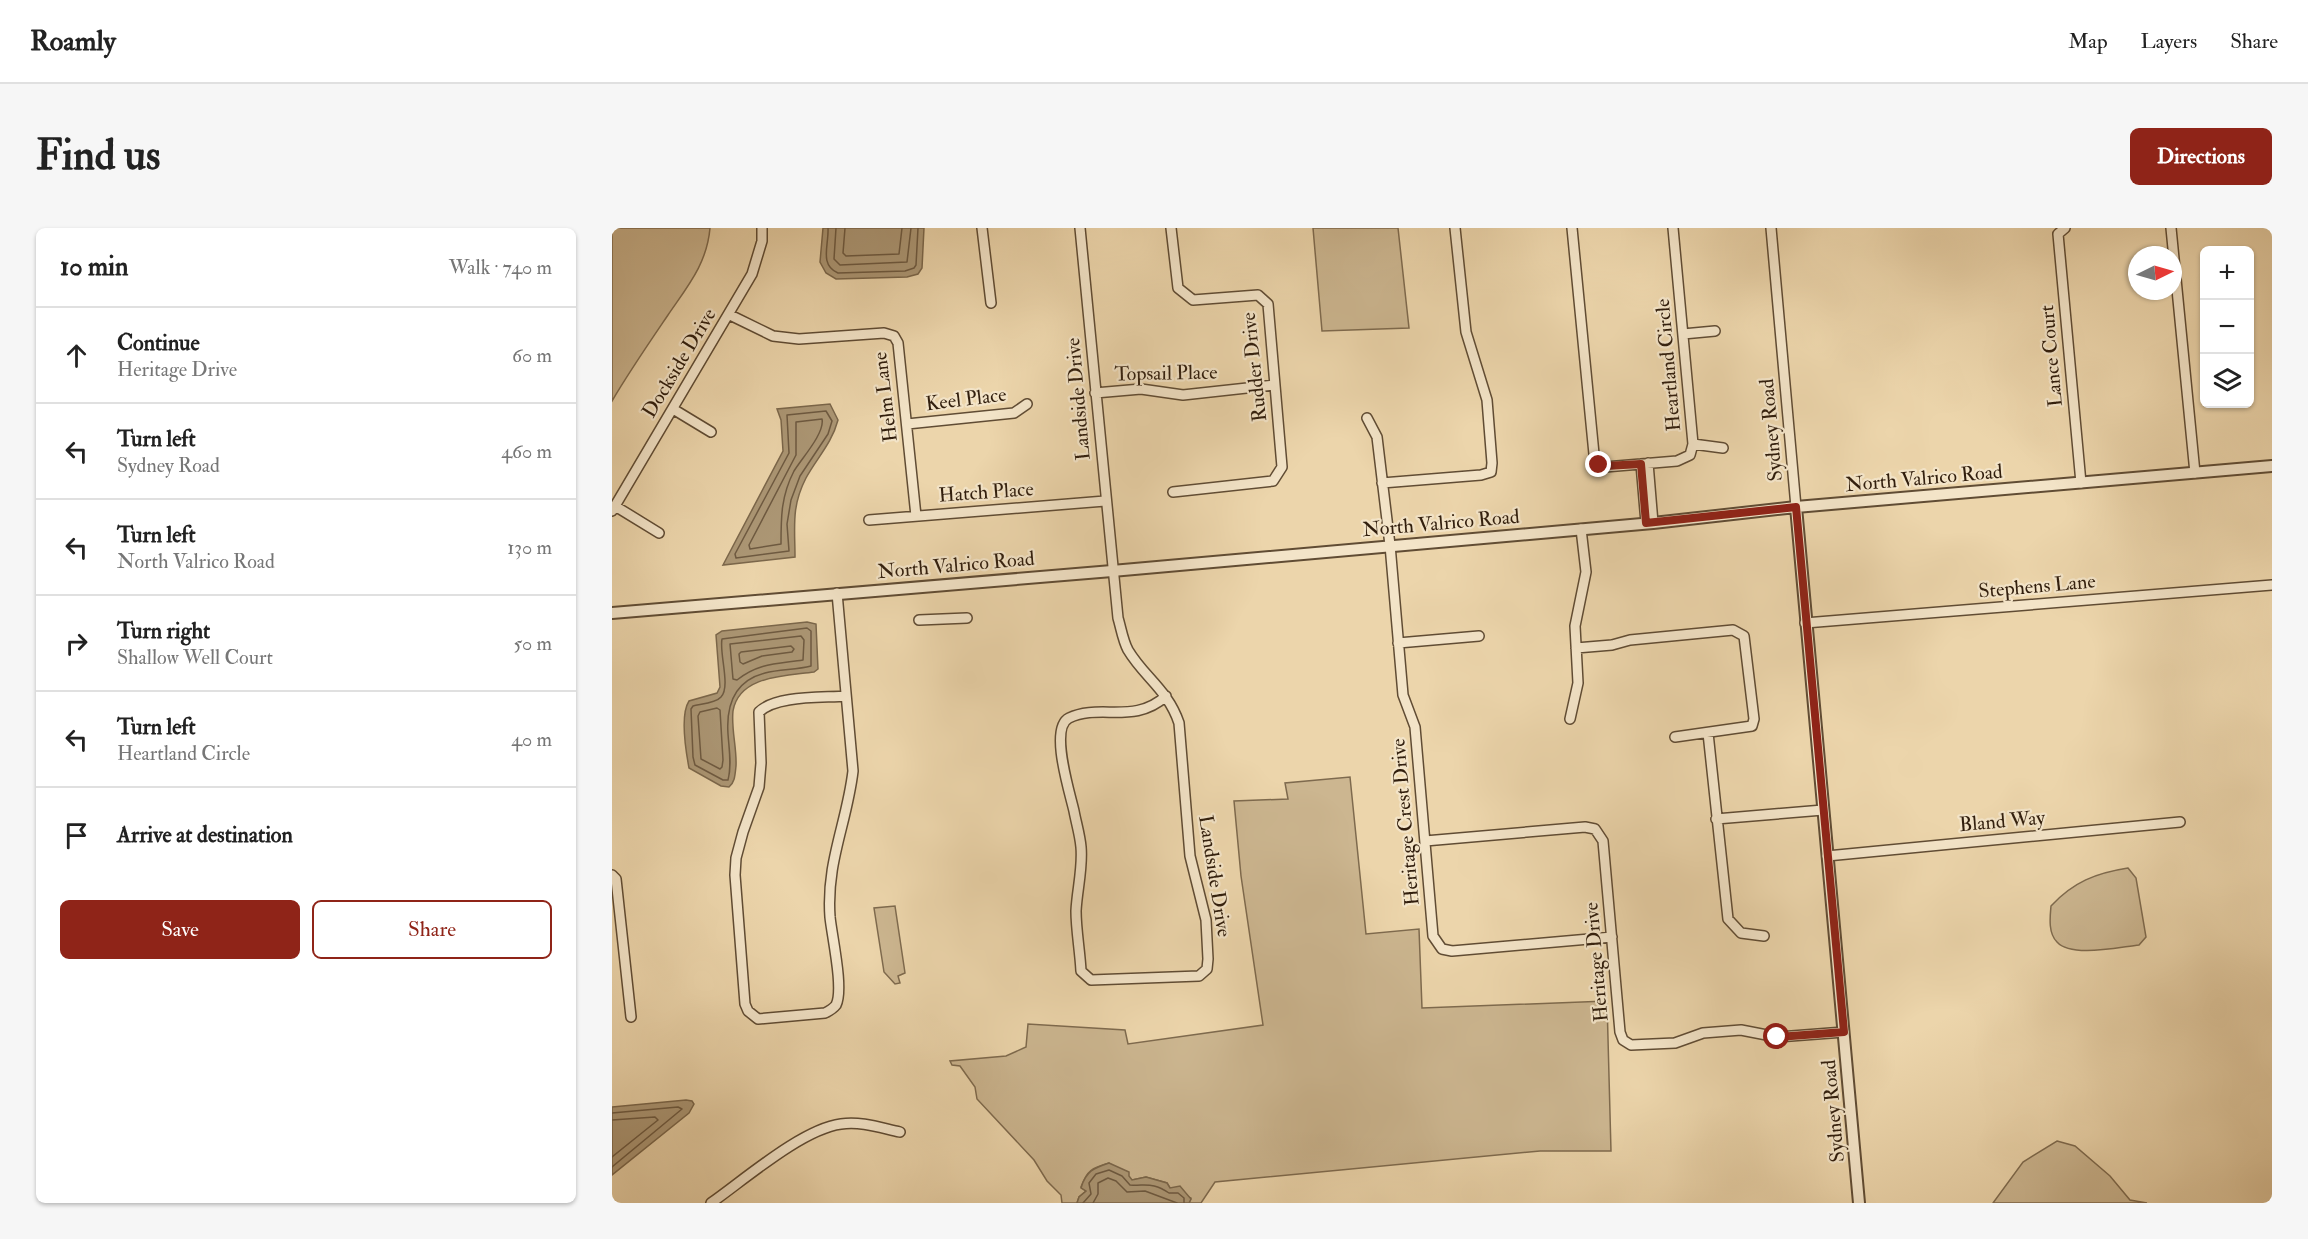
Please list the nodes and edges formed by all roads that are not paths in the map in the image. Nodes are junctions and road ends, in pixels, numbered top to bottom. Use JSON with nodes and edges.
{"nodes":[{"id":1,"x":762,"y":228,"type":"edge"},
{"id":2,"x":982,"y":228,"type":"edge"},
{"id":3,"x":1080,"y":228,"type":"edge"},
{"id":4,"x":1171,"y":228,"type":"edge"},
{"id":5,"x":1455,"y":228,"type":"edge"},
{"id":6,"x":1572,"y":228,"type":"edge"},
{"id":7,"x":1673,"y":228,"type":"edge"},
{"id":8,"x":1771,"y":228,"type":"edge"},
{"id":9,"x":2065,"y":228,"type":"edge"},
{"id":10,"x":2171,"y":228,"type":"edge"},
{"id":11,"x":991,"y":303,"type":"dead end"},
{"id":12,"x":730,"y":315,"type":"junction"},
{"id":13,"x":1714,"y":331,"type":"dead end"},
{"id":14,"x":1683,"y":334,"type":"junction"},
{"id":15,"x":1274,"y":385,"type":"junction"},
{"id":16,"x":1095,"y":393,"type":"junction"},
{"id":17,"x":1027,"y":404,"type":"dead end"},
{"id":18,"x":672,"y":409,"type":"junction"},
{"id":19,"x":1367,"y":418,"type":"dead end"},
{"id":20,"x":907,"y":424,"type":"junction"},
{"id":21,"x":711,"y":432,"type":"dead end"},
{"id":22,"x":1693,"y":444,"type":"junction"},
{"id":23,"x":1723,"y":448,"type":"dead end"},
{"id":24,"x":1645,"y":463,"type":"junction"},
{"id":25,"x":2272,"y":466,"type":"edge"},
{"id":26,"x":2195,"y":473,"type":"junction"},
{"id":27,"x":1382,"y":483,"type":"junction"},
{"id":28,"x":2081,"y":483,"type":"junction"},
{"id":29,"x":1173,"y":492,"type":"dead end"},
{"id":30,"x":1105,"y":501,"type":"junction"},
{"id":31,"x":1796,"y":507,"type":"junction"},
{"id":32,"x":614,"y":509,"type":"edge"},
{"id":33,"x":916,"y":516,"type":"junction"},
{"id":34,"x":869,"y":520,"type":"dead end"},
{"id":35,"x":1650,"y":523,"type":"junction"},
{"id":36,"x":1581,"y":529,"type":"junction"},
{"id":37,"x":659,"y":533,"type":"dead end"},
{"id":38,"x":1390,"y":545,"type":"junction"},
{"id":39,"x":1112,"y":571,"type":"junction"},
{"id":40,"x":2272,"y":585,"type":"edge"},
{"id":41,"x":837,"y":593,"type":"junction"},
{"id":42,"x":612,"y":613,"type":"edge"},
{"id":43,"x":967,"y":618,"type":"dead end"},
{"id":44,"x":919,"y":620,"type":"dead end"},
{"id":45,"x":1805,"y":623,"type":"junction"},
{"id":46,"x":1479,"y":636,"type":"dead end"},
{"id":47,"x":1398,"y":643,"type":"junction"},
{"id":48,"x":1576,"y":648,"type":"junction"},
{"id":49,"x":846,"y":696,"type":"junction"},
{"id":50,"x":1166,"y":696,"type":"junction"},
{"id":51,"x":1570,"y":719,"type":"dead end"},
{"id":52,"x":1708,"y":733,"type":"junction"},
{"id":53,"x":1675,"y":737,"type":"dead end"},
{"id":54,"x":1823,"y":810,"type":"junction"},
{"id":55,"x":1716,"y":819,"type":"junction"},
{"id":56,"x":2180,"y":822,"type":"dead end"},
{"id":57,"x":1425,"y":841,"type":"junction"},
{"id":58,"x":1827,"y":856,"type":"junction"},
{"id":59,"x":612,"y":875,"type":"edge"},
{"id":60,"x":1764,"y":936,"type":"dead end"},
{"id":61,"x":1612,"y":937,"type":"junction"},
{"id":62,"x":631,"y":1017,"type":"dead end"},
{"id":63,"x":1844,"y":1032,"type":"junction"},
{"id":64,"x":900,"y":1131,"type":"dead end"},
{"id":65,"x":711,"y":1203,"type":"edge"},
{"id":66,"x":1859,"y":1203,"type":"edge"}],
"edges":[{"from":1,"to":12,"type":"street","name":"Dockside Drive"},
{"from":2,"to":11,"type":"street"},
{"from":3,"to":16,"type":"street","name":"Landside Drive"},
{"from":4,"to":15,"type":"street","name":"Rudder Drive"},
{"from":5,"to":27,"type":"street"},
{"from":6,"to":24,"type":"street","name":"Heartland Circle"},
{"from":7,"to":14,"type":"street","name":"Heartland Circle"},
{"from":8,"to":31,"type":"street","name":"Sydney Road"},
{"from":9,"to":28,"type":"street","name":"Lance Court"},
{"from":10,"to":26,"type":"street"},
{"from":12,"to":18,"type":"street","name":"Dockside Drive"},
{"from":12,"to":20,"type":"street","name":"Helm Lane"},
{"from":13,"to":14,"type":"street"},
{"from":14,"to":22,"type":"street","name":"Heartland Circle"},
{"from":15,"to":16,"type":"street","name":"Topsail Place"},
{"from":15,"to":29,"type":"street","name":"Rudder Drive"},
{"from":16,"to":30,"type":"street","name":"Landside Drive"},
{"from":17,"to":20,"type":"street","name":"Keel Place"},
{"from":18,"to":21,"type":"street"},
{"from":18,"to":32,"type":"street","name":"Dockside Drive"},
{"from":19,"to":27,"type":"street","name":"Heritage Crest Drive"},
{"from":20,"to":33,"type":"street","name":"Helm Lane"},
{"from":22,"to":23,"type":"street"},
{"from":22,"to":24,"type":"street","name":"Heartland Circle"},
{"from":24,"to":35,"type":"street"},
{"from":25,"to":26,"type":"street","name":"North Valrico Road"},
{"from":26,"to":28,"type":"street","name":"North Valrico Road"},
{"from":27,"to":38,"type":"street","name":"Heritage Crest Drive"},
{"from":28,"to":31,"type":"street","name":"North Valrico Road"},
{"from":30,"to":33,"type":"street","name":"Hatch Place"},
{"from":30,"to":39,"type":"street","name":"Landside Drive"},
{"from":31,"to":35,"type":"street","name":"North Valrico Road"},
{"from":31,"to":45,"type":"street","name":"Sydney Road"},
{"from":32,"to":37,"type":"street"},
{"from":33,"to":34,"type":"street","name":"Hatch Place"},
{"from":35,"to":36,"type":"street","name":"North Valrico Road"},
{"from":36,"to":38,"type":"street","name":"North Valrico Road"},
{"from":36,"to":48,"type":"street"},
{"from":38,"to":39,"type":"street","name":"North Valrico Road"},
{"from":38,"to":47,"type":"street","name":"Heritage Crest Drive"},
{"from":39,"to":41,"type":"street","name":"North Valrico Road"},
{"from":39,"to":50,"type":"street","name":"Landside Drive"},
{"from":40,"to":45,"type":"street","name":"Stephens Lane"},
{"from":41,"to":42,"type":"street","name":"North Valrico Road"},
{"from":41,"to":49,"type":"street"},
{"from":43,"to":44,"type":"street"},
{"from":45,"to":54,"type":"street","name":"Sydney Road"},
{"from":46,"to":47,"type":"street"},
{"from":47,"to":57,"type":"street","name":"Heritage Crest Drive"},
{"from":48,"to":51,"type":"street"},
{"from":48,"to":52,"type":"street"},
{"from":49,"to":49,"type":"street"},
{"from":50,"to":50,"type":"street","name":"Landside Drive"},
{"from":52,"to":53,"type":"street"},
{"from":52,"to":55,"type":"street"},
{"from":54,"to":55,"type":"street"},
{"from":54,"to":58,"type":"street","name":"Sydney Road"},
{"from":55,"to":60,"type":"street"},
{"from":56,"to":58,"type":"street","name":"Bland Way"},
{"from":57,"to":61,"type":"street","name":"Heritage Crest Drive"},
{"from":57,"to":61,"type":"street","name":"Heritage Drive"},
{"from":58,"to":63,"type":"street","name":"Sydney Road"},
{"from":59,"to":62,"type":"street"},
{"from":61,"to":63,"type":"street","name":"Heritage Drive"},
{"from":63,"to":66,"type":"street","name":"Sydney Road"},
{"from":64,"to":65,"type":"street"}]}
